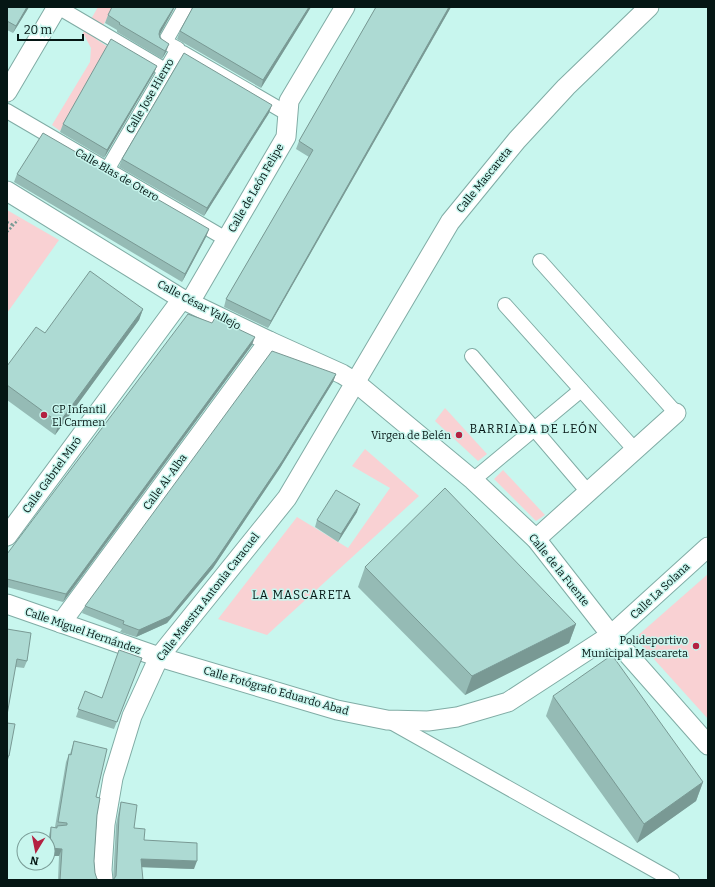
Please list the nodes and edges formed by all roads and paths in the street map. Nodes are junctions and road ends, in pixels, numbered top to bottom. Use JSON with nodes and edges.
{"nodes":[{"id":1,"x":58,"y":7,"type":"edge"},
{"id":2,"x":185,"y":7,"type":"edge"},
{"id":3,"x":345,"y":7,"type":"edge"},
{"id":4,"x":650,"y":7,"type":"edge"},
{"id":5,"x":178,"y":49,"type":"junction"},
{"id":6,"x":165,"y":70,"type":"junction"},
{"id":7,"x":7,"y":92,"type":"edge"},
{"id":8,"x":7,"y":111,"type":"edge"},
{"id":9,"x":288,"y":114,"type":"junction"},
{"id":10,"x":107,"y":170,"type":"junction"},
{"id":11,"x":7,"y":191,"type":"edge"},
{"id":12,"x":21,"y":217,"type":"dead end"},
{"id":13,"x":7,"y":222,"type":"edge"},
{"id":14,"x":13,"y":225,"type":"junction"},
{"id":15,"x":7,"y":232,"type":"edge"},
{"id":16,"x":226,"y":239,"type":"junction"},
{"id":17,"x":540,"y":261,"type":"dead end"},
{"id":18,"x":186,"y":300,"type":"junction"},
{"id":19,"x":505,"y":305,"type":"dead end"},
{"id":20,"x":269,"y":341,"type":"junction"},
{"id":21,"x":472,"y":356,"type":"dead end"},
{"id":22,"x":356,"y":382,"type":"junction"},
{"id":23,"x":581,"y":390,"type":"junction"},
{"id":24,"x":676,"y":413,"type":"joint"},
{"id":25,"x":534,"y":429,"type":"junction"},
{"id":26,"x":635,"y":450,"type":"junction"},
{"id":27,"x":473,"y":480,"type":"junction"},
{"id":28,"x":588,"y":492,"type":"junction"},
{"id":29,"x":7,"y":536,"type":"edge"},
{"id":30,"x":536,"y":539,"type":"junction"},
{"id":31,"x":708,"y":547,"type":"edge"},
{"id":32,"x":7,"y":604,"type":"edge"},
{"id":33,"x":61,"y":623,"type":"junction"},
{"id":34,"x":611,"y":635,"type":"junction"},
{"id":35,"x":159,"y":657,"type":"junction"},
{"id":36,"x":386,"y":720,"type":"junction"},
{"id":37,"x":708,"y":745,"type":"edge"},
{"id":38,"x":103,"y":880,"type":"edge"},
{"id":39,"x":672,"y":880,"type":"edge"}],
"edges":[{"from":1,"to":6,"type":"street"},
{"from":1,"to":7,"type":"street"},
{"from":2,"to":5,"type":"street","name":"Calle Jose Hierro"},
{"from":3,"to":9,"type":"street","name":"Calle de León Felipe"},
{"from":4,"to":22,"type":"street","name":"Calle Mascareta"},
{"from":5,"to":6,"type":"street","name":"Calle Jose Hierro"},
{"from":5,"to":9,"type":"street"},
{"from":6,"to":10,"type":"street","name":"Calle Jose Hierro"},
{"from":8,"to":10,"type":"street","name":"Calle Blas de Otero"},
{"from":9,"to":16,"type":"street","name":"Calle de León Felipe"},
{"from":10,"to":16,"type":"street","name":"Calle Blas de Otero"},
{"from":11,"to":18,"type":"street","name":"Calle César Vallejo"},
{"from":12,"to":14,"type":"path"},
{"from":13,"to":14,"type":"path"},
{"from":14,"to":15,"type":"path"},
{"from":16,"to":18,"type":"street","name":"Calle de León Felipe"},
{"from":17,"to":24,"type":"street"},
{"from":18,"to":20,"type":"street","name":"Calle César Vallejo"},
{"from":18,"to":29,"type":"street","name":"Calle Gabriel Miró"},
{"from":19,"to":23,"type":"street"},
{"from":20,"to":22,"type":"street","name":"Calle César Vallejo"},
{"from":20,"to":33,"type":"street","name":"Calle Al-Alba"},
{"from":21,"to":25,"type":"street"},
{"from":22,"to":27,"type":"street","name":"Calle de la Fuente"},
{"from":22,"to":35,"type":"street","name":"Calle Maestra Antonia Caracuel"},
{"from":23,"to":25,"type":"street"},
{"from":23,"to":26,"type":"street"},
{"from":24,"to":26,"type":"street"},
{"from":25,"to":27,"type":"street"},
{"from":25,"to":28,"type":"street"},
{"from":26,"to":28,"type":"street"},
{"from":27,"to":30,"type":"street","name":"Calle de la Fuente"},
{"from":28,"to":30,"type":"street"},
{"from":30,"to":34,"type":"street","name":"Calle de la Fuente"},
{"from":31,"to":34,"type":"street","name":"Calle La Solana"},
{"from":32,"to":33,"type":"street","name":"Calle Miguel Hernández"},
{"from":33,"to":35,"type":"street","name":"Calle Miguel Hernández"},
{"from":34,"to":36,"type":"street","name":"Calle Fotógrafo Eduardo Abad"},
{"from":34,"to":37,"type":"street","name":"Calle de la Fuente"},
{"from":35,"to":36,"type":"street","name":"Calle Fotógrafo Eduardo Abad"},
{"from":35,"to":38,"type":"street","name":"Calle Maestra Antonia Caracuel"},
{"from":36,"to":39,"type":"street"}]}
